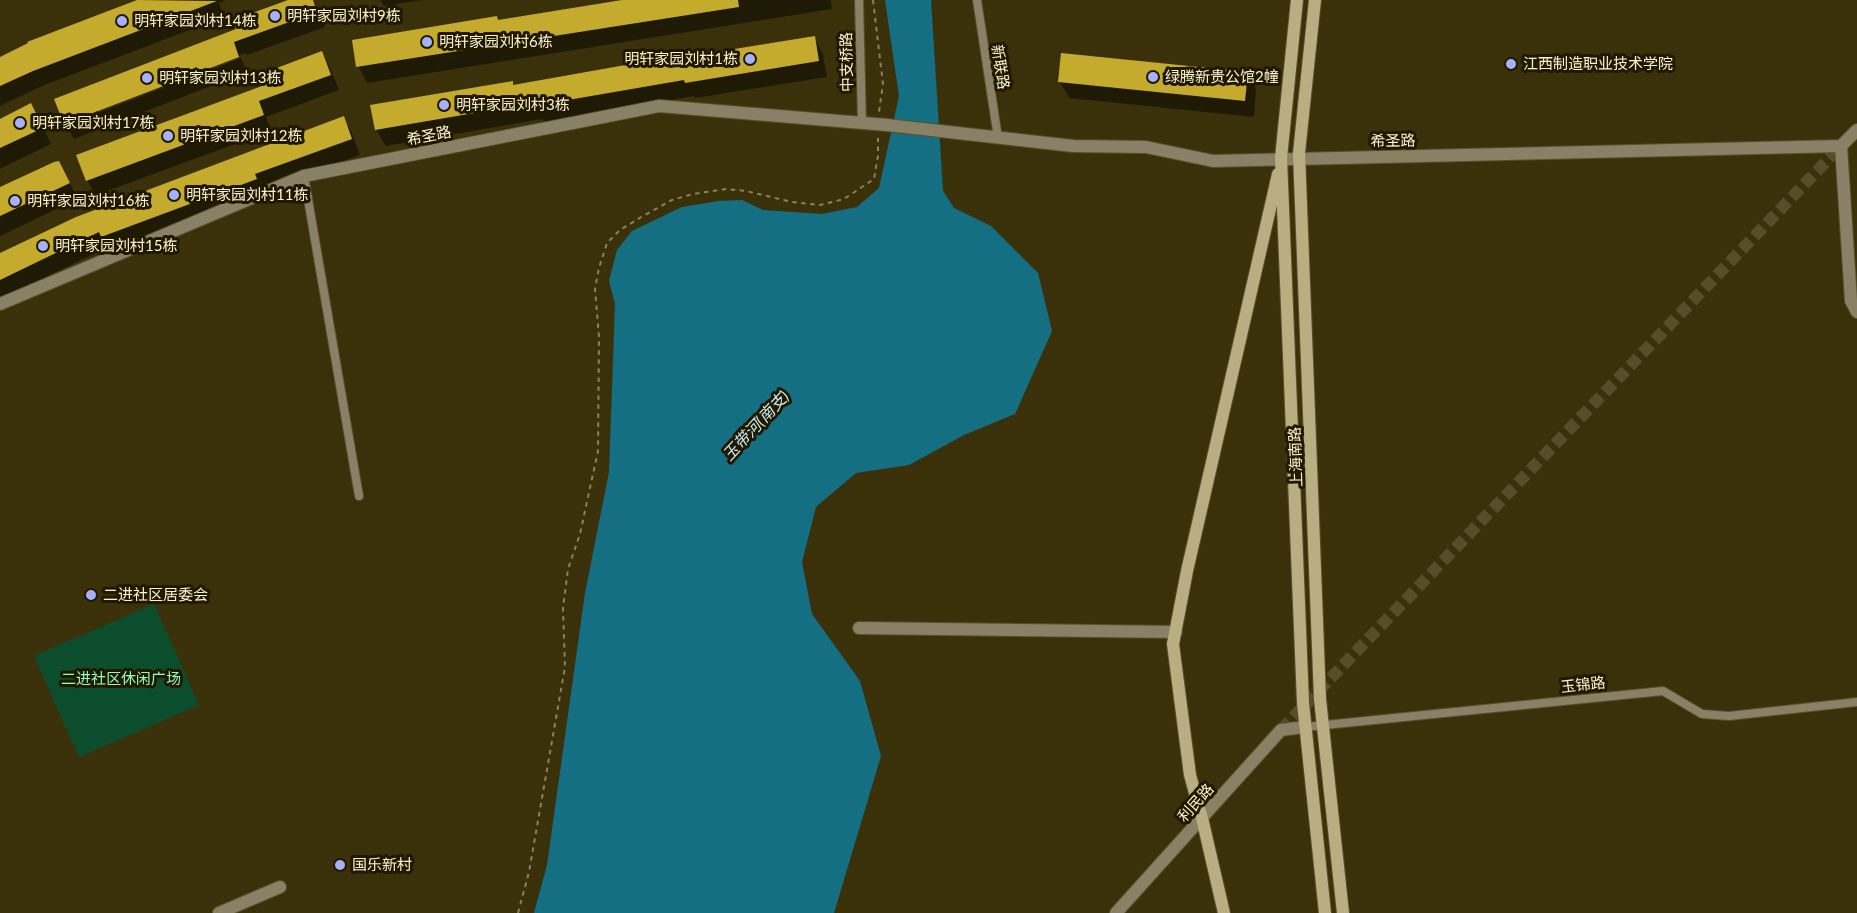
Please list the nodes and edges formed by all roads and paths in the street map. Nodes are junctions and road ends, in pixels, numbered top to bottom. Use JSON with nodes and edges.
{"nodes":[{"id":1,"x":859,"y":0,"type":"edge"},
{"id":2,"x":873,"y":0,"type":"edge"},
{"id":3,"x":977,"y":0,"type":"edge"},
{"id":4,"x":1297,"y":0,"type":"edge"},
{"id":5,"x":1316,"y":0,"type":"edge"},
{"id":6,"x":862,"y":124,"type":"junction"},
{"id":7,"x":882,"y":125,"type":"junction"},
{"id":8,"x":1856,"y":131,"type":"edge"},
{"id":9,"x":998,"y":138,"type":"junction"},
{"id":10,"x":1840,"y":146,"type":"junction"},
{"id":11,"x":1299,"y":158,"type":"junction"},
{"id":12,"x":1281,"y":159,"type":"junction"},
{"id":13,"x":304,"y":176,"type":"junction"},
{"id":14,"x":0,"y":304,"type":"edge"},
{"id":15,"x":1857,"y":312,"type":"edge"},
{"id":16,"x":359,"y":496,"type":"dead end"},
{"id":17,"x":859,"y":628,"type":"dead end"},
{"id":18,"x":1176,"y":632,"type":"junction"},
{"id":19,"x":1857,"y":702,"type":"edge"},
{"id":20,"x":1323,"y":726,"type":"junction"},
{"id":21,"x":1305,"y":728,"type":"junction"},
{"id":22,"x":1202,"y":818,"type":"junction"},
{"id":23,"x":280,"y":887,"type":"dead end"},
{"id":24,"x":219,"y":913,"type":"edge"},
{"id":25,"x":518,"y":913,"type":"edge"},
{"id":26,"x":1116,"y":913,"type":"edge"},
{"id":27,"x":1224,"y":913,"type":"edge"},
{"id":28,"x":1325,"y":913,"type":"edge"},
{"id":29,"x":1343,"y":913,"type":"edge"}],
"edges":[{"from":1,"to":6,"type":"lane","name":"中支桥路"},
{"from":2,"to":7,"type":"path"},
{"from":3,"to":9,"type":"lane","name":"新联路"},
{"from":4,"to":12,"type":"main road","name":"上海南路"},
{"from":5,"to":11,"type":"main road","name":"上海南路"},
{"from":6,"to":7,"type":"street","name":"希圣路"},
{"from":6,"to":13,"type":"street","name":"希圣路"},
{"from":7,"to":9,"type":"street","name":"希圣路"},
{"from":7,"to":25,"type":"path"},
{"from":8,"to":10,"type":"street"},
{"from":9,"to":12,"type":"street","name":"希圣路"},
{"from":10,"to":11,"type":"street","name":"希圣路"},
{"from":10,"to":15,"type":"street"},
{"from":11,"to":12,"type":"street","name":"希圣路"},
{"from":11,"to":20,"type":"main road","name":"上海南路"},
{"from":12,"to":18,"type":"main road","name":"上海南路"},
{"from":12,"to":21,"type":"main road","name":"上海南路"},
{"from":13,"to":14,"type":"street","name":"希圣路"},
{"from":13,"to":16,"type":"lane"},
{"from":17,"to":18,"type":"street"},
{"from":18,"to":22,"type":"main road","name":"上海南路"},
{"from":19,"to":20,"type":"lane","name":"玉锦路"},
{"from":20,"to":21,"type":"lane","name":"玉锦路"},
{"from":20,"to":29,"type":"main road","name":"上海南路"},
{"from":21,"to":22,"type":"street","name":"利民路"},
{"from":21,"to":28,"type":"main road","name":"上海南路"},
{"from":22,"to":26,"type":"street","name":"利民路"},
{"from":22,"to":27,"type":"main road","name":"上海南路"},
{"from":23,"to":24,"type":"street"}]}
